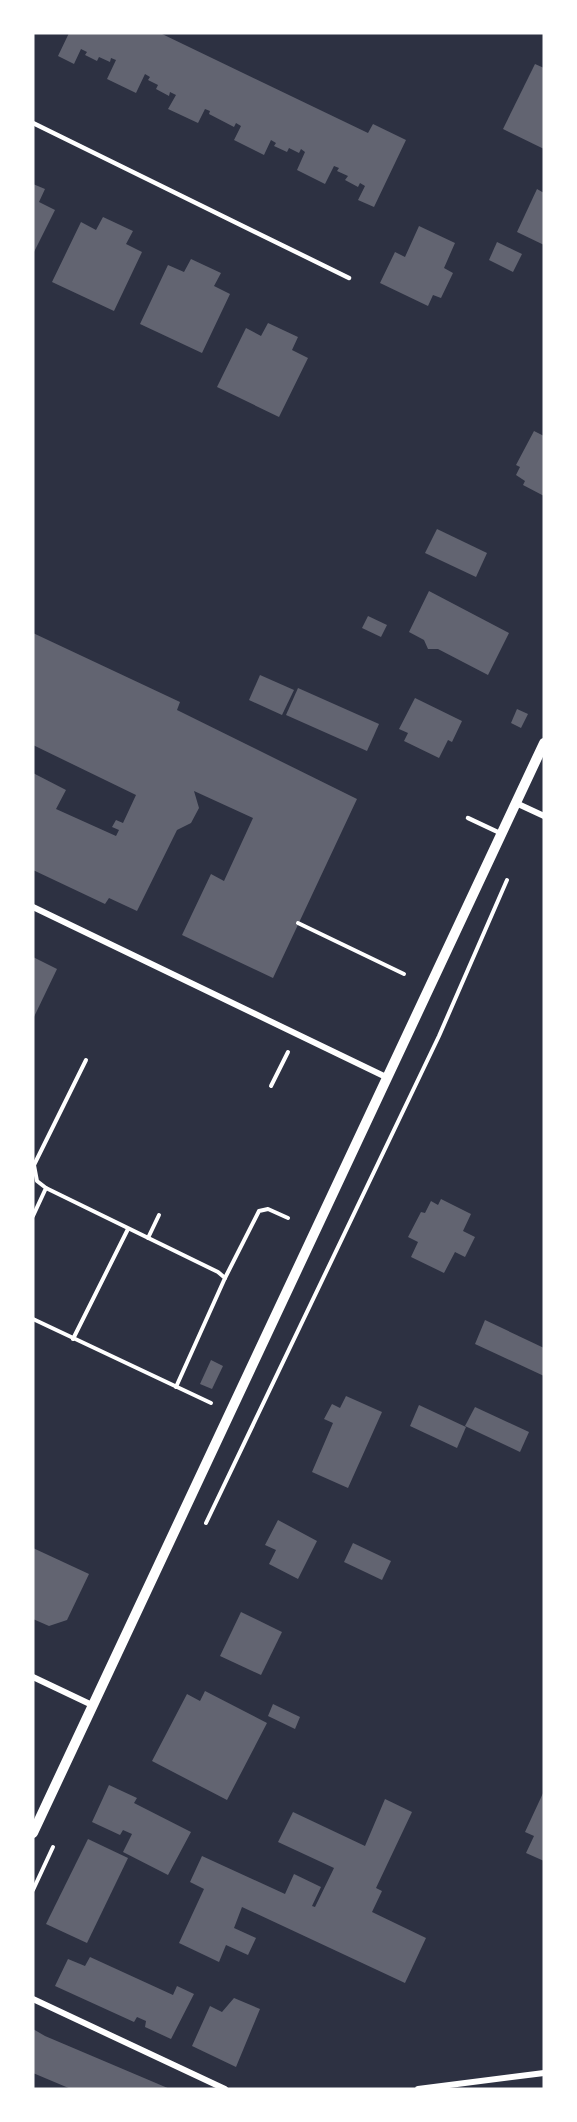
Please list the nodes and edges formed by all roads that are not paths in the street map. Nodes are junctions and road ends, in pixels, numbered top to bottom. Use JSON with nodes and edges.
{"nodes":[{"id":1,"x":33,"y":123,"type":"edge"},
{"id":2,"x":349,"y":278,"type":"dead end"},
{"id":3,"x":544,"y":743,"type":"edge"},
{"id":4,"x":516,"y":803,"type":"junction"},
{"id":5,"x":544,"y":816,"type":"edge"},
{"id":6,"x":468,"y":818,"type":"dead end"},
{"id":7,"x":502,"y":834,"type":"junction"},
{"id":8,"x":33,"y":907,"type":"edge"},
{"id":9,"x":387,"y":1078,"type":"junction"},
{"id":10,"x":33,"y":1677,"type":"edge"},
{"id":11,"x":92,"y":1705,"type":"junction"},
{"id":12,"x":33,"y":1833,"type":"edge"},
{"id":13,"x":33,"y":1999,"type":"edge"},
{"id":14,"x":544,"y":2073,"type":"edge"},
{"id":15,"x":225,"y":2089,"type":"edge"},
{"id":16,"x":418,"y":2089,"type":"edge"}],
"edges":[{"from":1,"to":2,"type":"lane"},
{"from":3,"to":4,"type":"street"},
{"from":4,"to":5,"type":"street"},
{"from":4,"to":7,"type":"street"},
{"from":6,"to":7,"type":"lane"},
{"from":7,"to":9,"type":"street"},
{"from":8,"to":9,"type":"street"},
{"from":9,"to":11,"type":"street"},
{"from":10,"to":11,"type":"street"},
{"from":11,"to":12,"type":"street"},
{"from":13,"to":15,"type":"street"},
{"from":14,"to":16,"type":"street"}]}
